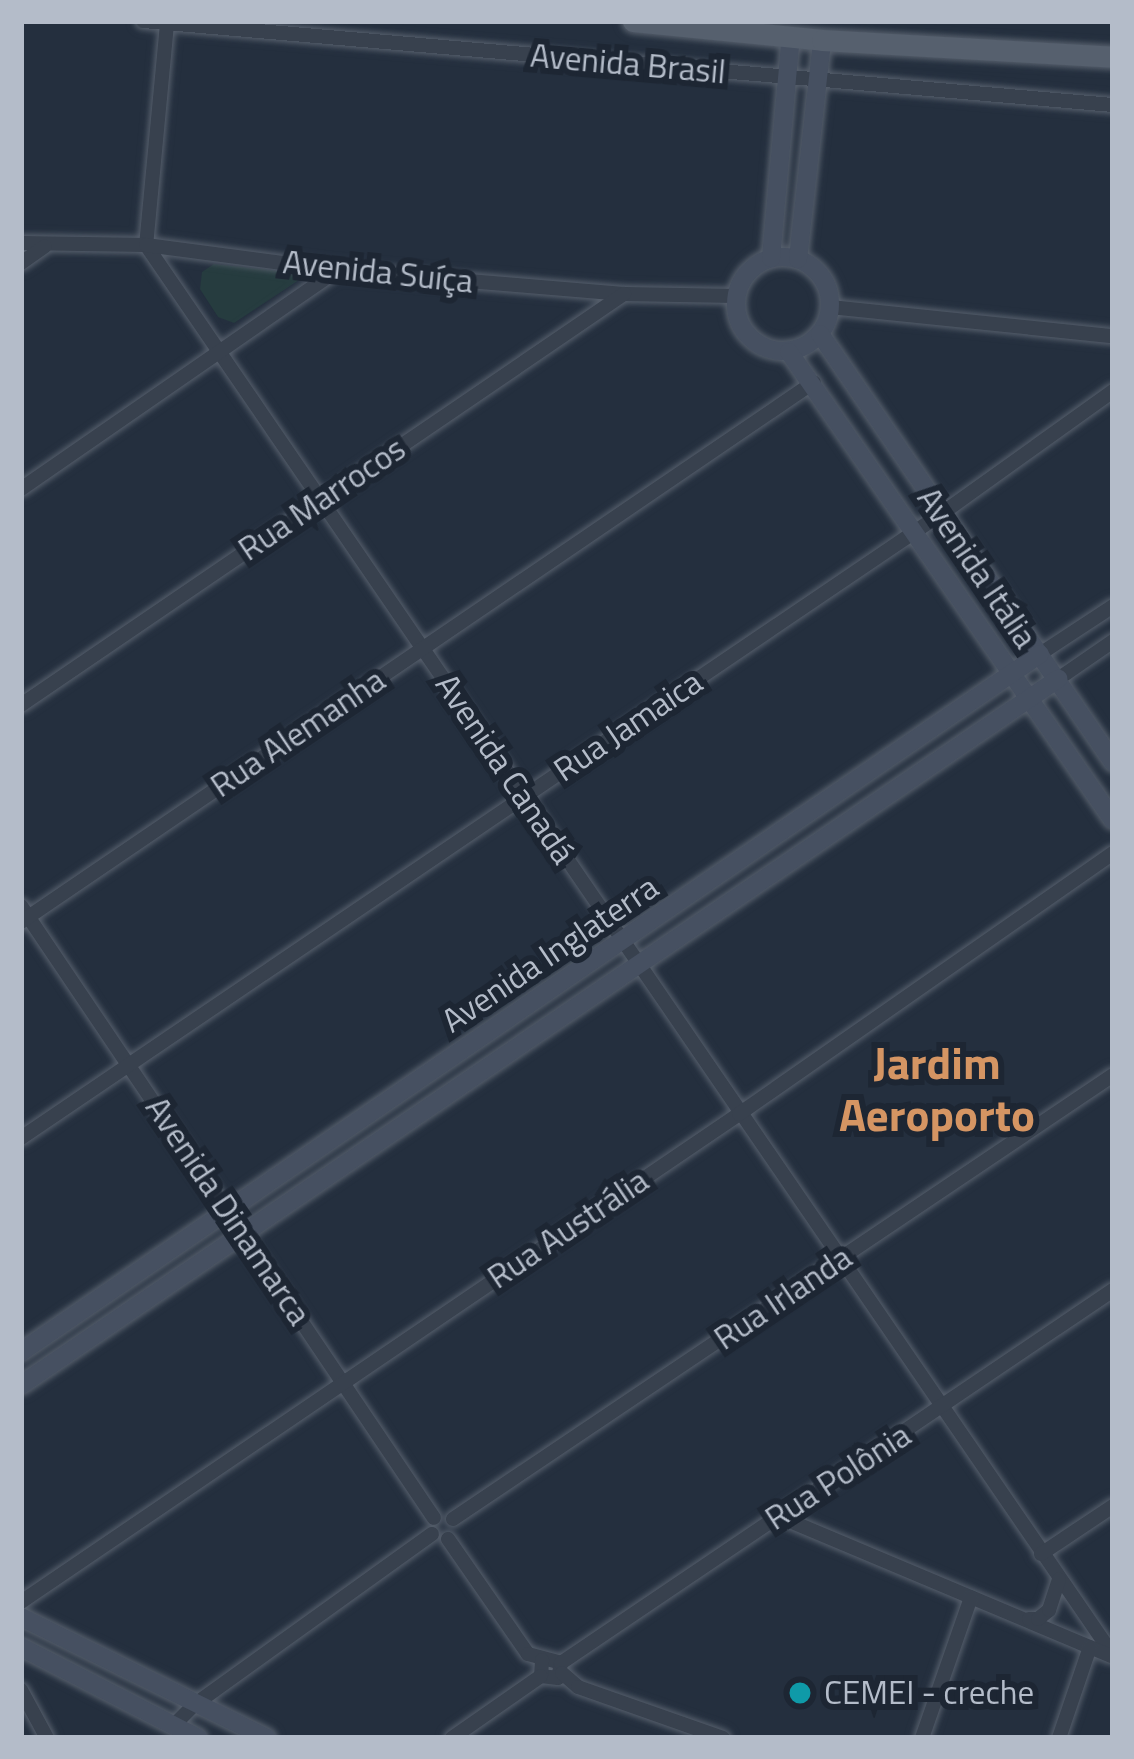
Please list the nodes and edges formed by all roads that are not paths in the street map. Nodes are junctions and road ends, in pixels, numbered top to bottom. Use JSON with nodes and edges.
{"nodes":[{"id":1,"x":142,"y":21,"type":"edge"},
{"id":2,"x":633,"y":21,"type":"edge"},
{"id":3,"x":167,"y":24,"type":"edge"},
{"id":4,"x":791,"y":36,"type":"junction"},
{"id":5,"x":822,"y":40,"type":"junction"},
{"id":6,"x":1113,"y":57,"type":"edge"},
{"id":7,"x":788,"y":78,"type":"junction"},
{"id":8,"x":820,"y":80,"type":"junction"},
{"id":9,"x":1113,"y":105,"type":"edge"},
{"id":10,"x":21,"y":243,"type":"edge"},
{"id":11,"x":146,"y":245,"type":"junction"},
{"id":12,"x":45,"y":246,"type":"junction"},
{"id":13,"x":771,"y":258,"type":"junction"},
{"id":14,"x":798,"y":259,"type":"junction"},
{"id":15,"x":21,"y":263,"type":"edge"},
{"id":16,"x":337,"y":271,"type":"junction"},
{"id":17,"x":624,"y":294,"type":"junction"},
{"id":18,"x":736,"y":296,"type":"junction"},
{"id":19,"x":830,"y":307,"type":"junction"},
{"id":20,"x":820,"y":334,"type":"junction"},
{"id":21,"x":1113,"y":337,"type":"edge"},
{"id":22,"x":789,"y":352,"type":"junction"},
{"id":23,"x":218,"y":354,"type":"junction"},
{"id":24,"x":814,"y":382,"type":"junction"},
{"id":25,"x":1113,"y":391,"type":"edge"},
{"id":26,"x":21,"y":488,"type":"edge"},
{"id":27,"x":320,"y":501,"type":"junction"},
{"id":28,"x":944,"y":512,"type":"junction"},
{"id":29,"x":916,"y":531,"type":"junction"},
{"id":30,"x":1113,"y":606,"type":"edge"},
{"id":31,"x":1113,"y":641,"type":"edge"},
{"id":32,"x":423,"y":648,"type":"junction"},
{"id":33,"x":1040,"y":654,"type":"junction"},
{"id":34,"x":1012,"y":673,"type":"junction"},
{"id":35,"x":1058,"y":679,"type":"junction"},
{"id":36,"x":1032,"y":700,"type":"junction"},
{"id":37,"x":21,"y":705,"type":"edge"},
{"id":38,"x":1113,"y":762,"type":"edge"},
{"id":39,"x":524,"y":796,"type":"junction"},
{"id":40,"x":1113,"y":820,"type":"edge"},
{"id":41,"x":1113,"y":853,"type":"edge"},
{"id":42,"x":24,"y":915,"type":"edge"},
{"id":43,"x":621,"y":942,"type":"junction"},
{"id":44,"x":639,"y":967,"type":"junction"},
{"id":45,"x":128,"y":1064,"type":"junction"},
{"id":46,"x":1113,"y":1075,"type":"edge"},
{"id":47,"x":739,"y":1114,"type":"junction"},
{"id":48,"x":21,"y":1138,"type":"edge"},
{"id":49,"x":227,"y":1211,"type":"junction"},
{"id":50,"x":243,"y":1234,"type":"junction"},
{"id":51,"x":841,"y":1260,"type":"junction"},
{"id":52,"x":1113,"y":1290,"type":"edge"},
{"id":53,"x":21,"y":1352,"type":"edge"},
{"id":54,"x":344,"y":1380,"type":"junction"},
{"id":55,"x":21,"y":1385,"type":"edge"},
{"id":56,"x":940,"y":1410,"type":"junction"},
{"id":57,"x":1113,"y":1506,"type":"edge"},
{"id":58,"x":778,"y":1516,"type":"junction"},
{"id":59,"x":453,"y":1519,"type":"junction"},
{"id":60,"x":433,"y":1526,"type":"junction"},
{"id":61,"x":448,"y":1539,"type":"junction"},
{"id":62,"x":1041,"y":1554,"type":"junction"},
{"id":63,"x":1059,"y":1580,"type":"junction"},
{"id":64,"x":971,"y":1597,"type":"junction"},
{"id":65,"x":21,"y":1602,"type":"edge"},
{"id":66,"x":21,"y":1617,"type":"edge"},
{"id":67,"x":1028,"y":1618,"type":"junction"},
{"id":68,"x":1090,"y":1647,"type":"junction"},
{"id":69,"x":21,"y":1648,"type":"edge"},
{"id":70,"x":1113,"y":1656,"type":"edge"},
{"id":71,"x":542,"y":1668,"type":"junction"},
{"id":72,"x":561,"y":1668,"type":"junction"},
{"id":73,"x":21,"y":1690,"type":"edge"},
{"id":74,"x":194,"y":1705,"type":"junction"},
{"id":75,"x":173,"y":1726,"type":"junction"},
{"id":76,"x":47,"y":1738,"type":"edge"},
{"id":77,"x":198,"y":1738,"type":"edge"},
{"id":78,"x":267,"y":1738,"type":"edge"},
{"id":79,"x":452,"y":1738,"type":"edge"},
{"id":80,"x":724,"y":1738,"type":"edge"},
{"id":81,"x":922,"y":1738,"type":"edge"},
{"id":82,"x":1059,"y":1738,"type":"edge"}],
"edges":[{"from":1,"to":3,"type":"street","name":"Avenida Brasil"},
{"from":2,"to":4,"type":"main road"},
{"from":3,"to":7,"type":"street","name":"Avenida Brasil"},
{"from":3,"to":11,"type":"street"},
{"from":4,"to":5,"type":"main road"},
{"from":4,"to":7,"type":"street"},
{"from":5,"to":6,"type":"main road"},
{"from":5,"to":8,"type":"street"},
{"from":7,"to":8,"type":"street","name":"Avenida Brasil"},
{"from":7,"to":13,"type":"street"},
{"from":8,"to":9,"type":"street","name":"Avenida Brasil"},
{"from":8,"to":14,"type":"street"},
{"from":10,"to":12,"type":"street","name":"Avenida Suíça"},
{"from":11,"to":12,"type":"street","name":"Avenida Suíça"},
{"from":11,"to":16,"type":"street","name":"Avenida Suíça"},
{"from":11,"to":23,"type":"street","name":"Avenida Canadá"},
{"from":12,"to":15,"type":"street"},
{"from":13,"to":14,"type":"street"},
{"from":13,"to":18,"type":"street"},
{"from":14,"to":19,"type":"street"},
{"from":16,"to":17,"type":"street","name":"Avenida Suíça"},
{"from":16,"to":23,"type":"street"},
{"from":17,"to":18,"type":"street","name":"Avenida Suíça"},
{"from":17,"to":27,"type":"street","name":"Rua Marrocos"},
{"from":18,"to":22,"type":"street","name":"Avenida Itália"},
{"from":19,"to":20,"type":"street"},
{"from":19,"to":21,"type":"street"},
{"from":20,"to":22,"type":"street"},
{"from":20,"to":28,"type":"street","name":"Avenida Itália"},
{"from":22,"to":24,"type":"street","name":"Avenida Itália"},
{"from":23,"to":26,"type":"street"},
{"from":23,"to":27,"type":"street","name":"Avenida Canadá"},
{"from":24,"to":29,"type":"street","name":"Avenida Itália"},
{"from":24,"to":32,"type":"street","name":"Rua Alemanha"},
{"from":25,"to":28,"type":"street","name":"Rua Jamaica"},
{"from":27,"to":32,"type":"street","name":"Avenida Canadá"},
{"from":27,"to":37,"type":"street","name":"Rua Marrocos"},
{"from":28,"to":29,"type":"street","name":"Rua Jamaica"},
{"from":28,"to":33,"type":"street","name":"Avenida Itália"},
{"from":29,"to":34,"type":"street","name":"Avenida Itália"},
{"from":29,"to":39,"type":"street","name":"Rua Jamaica"},
{"from":30,"to":33,"type":"street","name":"Avenida Inglaterra"},
{"from":31,"to":35,"type":"street","name":"Avenida Inglaterra"},
{"from":32,"to":39,"type":"street","name":"Avenida Canadá"},
{"from":32,"to":42,"type":"street","name":"Rua Alemanha"},
{"from":33,"to":34,"type":"street","name":"Avenida Inglaterra"},
{"from":33,"to":35,"type":"street","name":"Avenida Itália"},
{"from":34,"to":36,"type":"street","name":"Avenida Itália"},
{"from":34,"to":43,"type":"street","name":"Avenida Inglaterra"},
{"from":35,"to":36,"type":"street","name":"Avenida Inglaterra"},
{"from":35,"to":38,"type":"street","name":"Avenida Itália"},
{"from":36,"to":40,"type":"street","name":"Avenida Itália"},
{"from":36,"to":44,"type":"street","name":"Avenida Inglaterra"},
{"from":39,"to":43,"type":"street","name":"Avenida Canadá"},
{"from":39,"to":45,"type":"street","name":"Rua Jamaica"},
{"from":41,"to":47,"type":"street","name":"Rua Austrália"},
{"from":42,"to":45,"type":"street","name":"Avenida Dinamarca"},
{"from":43,"to":44,"type":"street","name":"Avenida Canadá"},
{"from":43,"to":49,"type":"street","name":"Avenida Inglaterra"},
{"from":44,"to":47,"type":"street","name":"Avenida Canadá"},
{"from":44,"to":50,"type":"street","name":"Avenida Inglaterra"},
{"from":45,"to":48,"type":"street","name":"Rua Jamaica"},
{"from":45,"to":49,"type":"street","name":"Avenida Dinamarca"},
{"from":46,"to":51,"type":"street","name":"Rua Irlanda"},
{"from":47,"to":51,"type":"street","name":"Avenida Canadá"},
{"from":47,"to":54,"type":"street","name":"Rua Austrália"},
{"from":49,"to":50,"type":"street","name":"Avenida Dinamarca"},
{"from":49,"to":53,"type":"street","name":"Avenida Inglaterra"},
{"from":50,"to":54,"type":"street","name":"Avenida Dinamarca"},
{"from":50,"to":55,"type":"street","name":"Avenida Inglaterra"},
{"from":51,"to":56,"type":"street","name":"Avenida Canadá"},
{"from":51,"to":59,"type":"street","name":"Rua Irlanda"},
{"from":52,"to":56,"type":"street","name":"Rua Polônia"},
{"from":54,"to":60,"type":"street","name":"Avenida Dinamarca"},
{"from":54,"to":65,"type":"street","name":"Rua Austrália"},
{"from":56,"to":58,"type":"street","name":"Rua Polônia"},
{"from":56,"to":62,"type":"street","name":"Avenida Canadá"},
{"from":57,"to":62,"type":"street"},
{"from":58,"to":64,"type":"street"},
{"from":58,"to":72,"type":"street","name":"Rua Polônia"},
{"from":59,"to":60,"type":"street"},
{"from":59,"to":61,"type":"street"},
{"from":60,"to":61,"type":"street"},
{"from":60,"to":74,"type":"street"},
{"from":61,"to":71,"type":"street"},
{"from":62,"to":63,"type":"street","name":"Avenida Canadá"},
{"from":63,"to":67,"type":"street"},
{"from":63,"to":70,"type":"street","name":"Avenida Canadá"},
{"from":64,"to":67,"type":"street"},
{"from":64,"to":81,"type":"street"},
{"from":66,"to":74,"type":"street"},
{"from":67,"to":68,"type":"street"},
{"from":68,"to":70,"type":"street"},
{"from":68,"to":82,"type":"street"},
{"from":69,"to":75,"type":"street"},
{"from":71,"to":72,"type":"street"},
{"from":71,"to":79,"type":"street"},
{"from":72,"to":80,"type":"street"},
{"from":73,"to":76,"type":"street"},
{"from":74,"to":75,"type":"street"},
{"from":74,"to":78,"type":"street"},
{"from":75,"to":77,"type":"street"}]}
